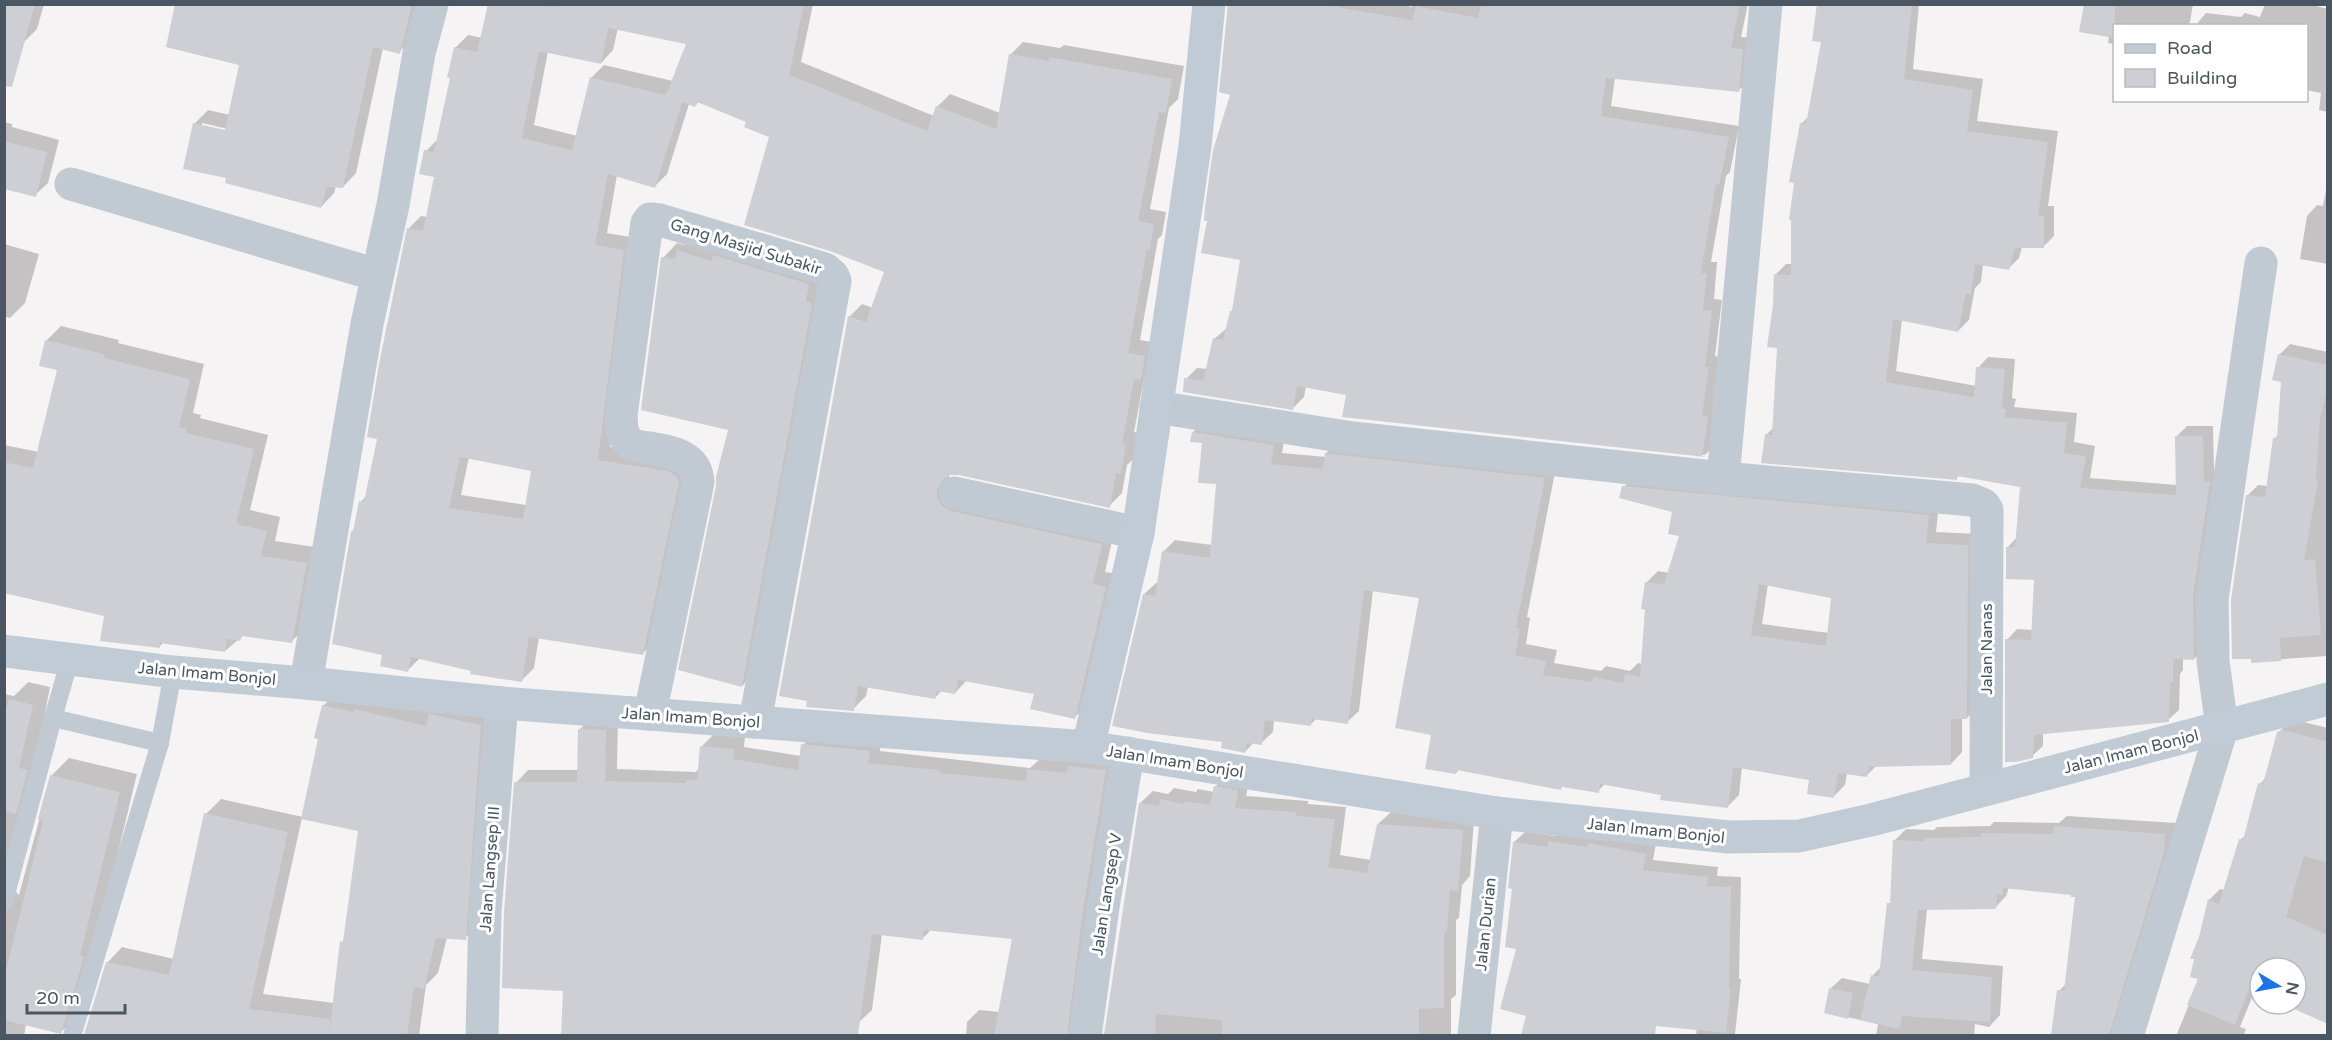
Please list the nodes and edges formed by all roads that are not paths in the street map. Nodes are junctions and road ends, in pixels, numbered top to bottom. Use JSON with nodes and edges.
{"nodes":[{"id":1,"x":432,"y":4,"type":"edge"},
{"id":2,"x":1209,"y":4,"type":"edge"},
{"id":3,"x":1766,"y":4,"type":"edge"},
{"id":4,"x":71,"y":184,"type":"dead end"},
{"id":5,"x":2261,"y":263,"type":"dead end"},
{"id":6,"x":377,"y":275,"type":"junction"},
{"id":7,"x":1156,"y":407,"type":"junction"},
{"id":8,"x":1723,"y":478,"type":"junction"},
{"id":9,"x":955,"y":493,"type":"dead end"},
{"id":10,"x":1138,"y":533,"type":"junction"},
{"id":11,"x":4,"y":651,"type":"edge"},
{"id":12,"x":70,"y":659,"type":"junction"},
{"id":13,"x":174,"y":672,"type":"junction"},
{"id":14,"x":306,"y":682,"type":"junction"},
{"id":15,"x":2328,"y":699,"type":"edge"},
{"id":16,"x":502,"y":703,"type":"junction"},
{"id":17,"x":650,"y":714,"type":"junction"},
{"id":18,"x":53,"y":718,"type":"junction"},
{"id":19,"x":755,"y":722,"type":"junction"},
{"id":20,"x":2222,"y":728,"type":"junction"},
{"id":21,"x":160,"y":743,"type":"junction"},
{"id":22,"x":1088,"y":747,"type":"junction"},
{"id":23,"x":1128,"y":753,"type":"junction"},
{"id":24,"x":1986,"y":788,"type":"junction"},
{"id":25,"x":1497,"y":813,"type":"junction"},
{"id":26,"x":4,"y":902,"type":"edge"},
{"id":27,"x":72,"y":1035,"type":"edge"},
{"id":28,"x":482,"y":1035,"type":"edge"},
{"id":29,"x":1085,"y":1035,"type":"edge"},
{"id":30,"x":1474,"y":1035,"type":"edge"},
{"id":31,"x":2127,"y":1035,"type":"edge"}],
"edges":[{"from":1,"to":6,"type":"street"},
{"from":2,"to":7,"type":"street"},
{"from":3,"to":8,"type":"street"},
{"from":4,"to":6,"type":"street"},
{"from":5,"to":20,"type":"street"},
{"from":6,"to":14,"type":"street"},
{"from":7,"to":8,"type":"street"},
{"from":7,"to":10,"type":"street"},
{"from":8,"to":24,"type":"street","name":"Jalan Nanas"},
{"from":9,"to":10,"type":"street"},
{"from":10,"to":22,"type":"street"},
{"from":11,"to":12,"type":"street","name":"Jalan Imam Bonjol"},
{"from":12,"to":13,"type":"street","name":"Jalan Imam Bonjol"},
{"from":12,"to":18,"type":"lane"},
{"from":13,"to":14,"type":"street","name":"Jalan Imam Bonjol"},
{"from":13,"to":21,"type":"lane"},
{"from":14,"to":16,"type":"street","name":"Jalan Imam Bonjol"},
{"from":15,"to":20,"type":"street","name":"Jalan Imam Bonjol"},
{"from":16,"to":17,"type":"street","name":"Jalan Imam Bonjol"},
{"from":16,"to":28,"type":"street","name":"Jalan Langsep III"},
{"from":17,"to":19,"type":"street","name":"Jalan Imam Bonjol"},
{"from":17,"to":19,"type":"street","name":"Gang Masjid Subakir"},
{"from":18,"to":21,"type":"lane"},
{"from":18,"to":26,"type":"lane"},
{"from":19,"to":22,"type":"street","name":"Jalan Imam Bonjol"},
{"from":20,"to":24,"type":"street","name":"Jalan Imam Bonjol"},
{"from":20,"to":31,"type":"street"},
{"from":21,"to":27,"type":"lane"},
{"from":22,"to":23,"type":"street","name":"Jalan Imam Bonjol"},
{"from":23,"to":25,"type":"street","name":"Jalan Imam Bonjol"},
{"from":23,"to":29,"type":"street","name":"Jalan Langsep V"},
{"from":24,"to":25,"type":"street","name":"Jalan Imam Bonjol"},
{"from":25,"to":30,"type":"street","name":"Jalan Durian"}]}
